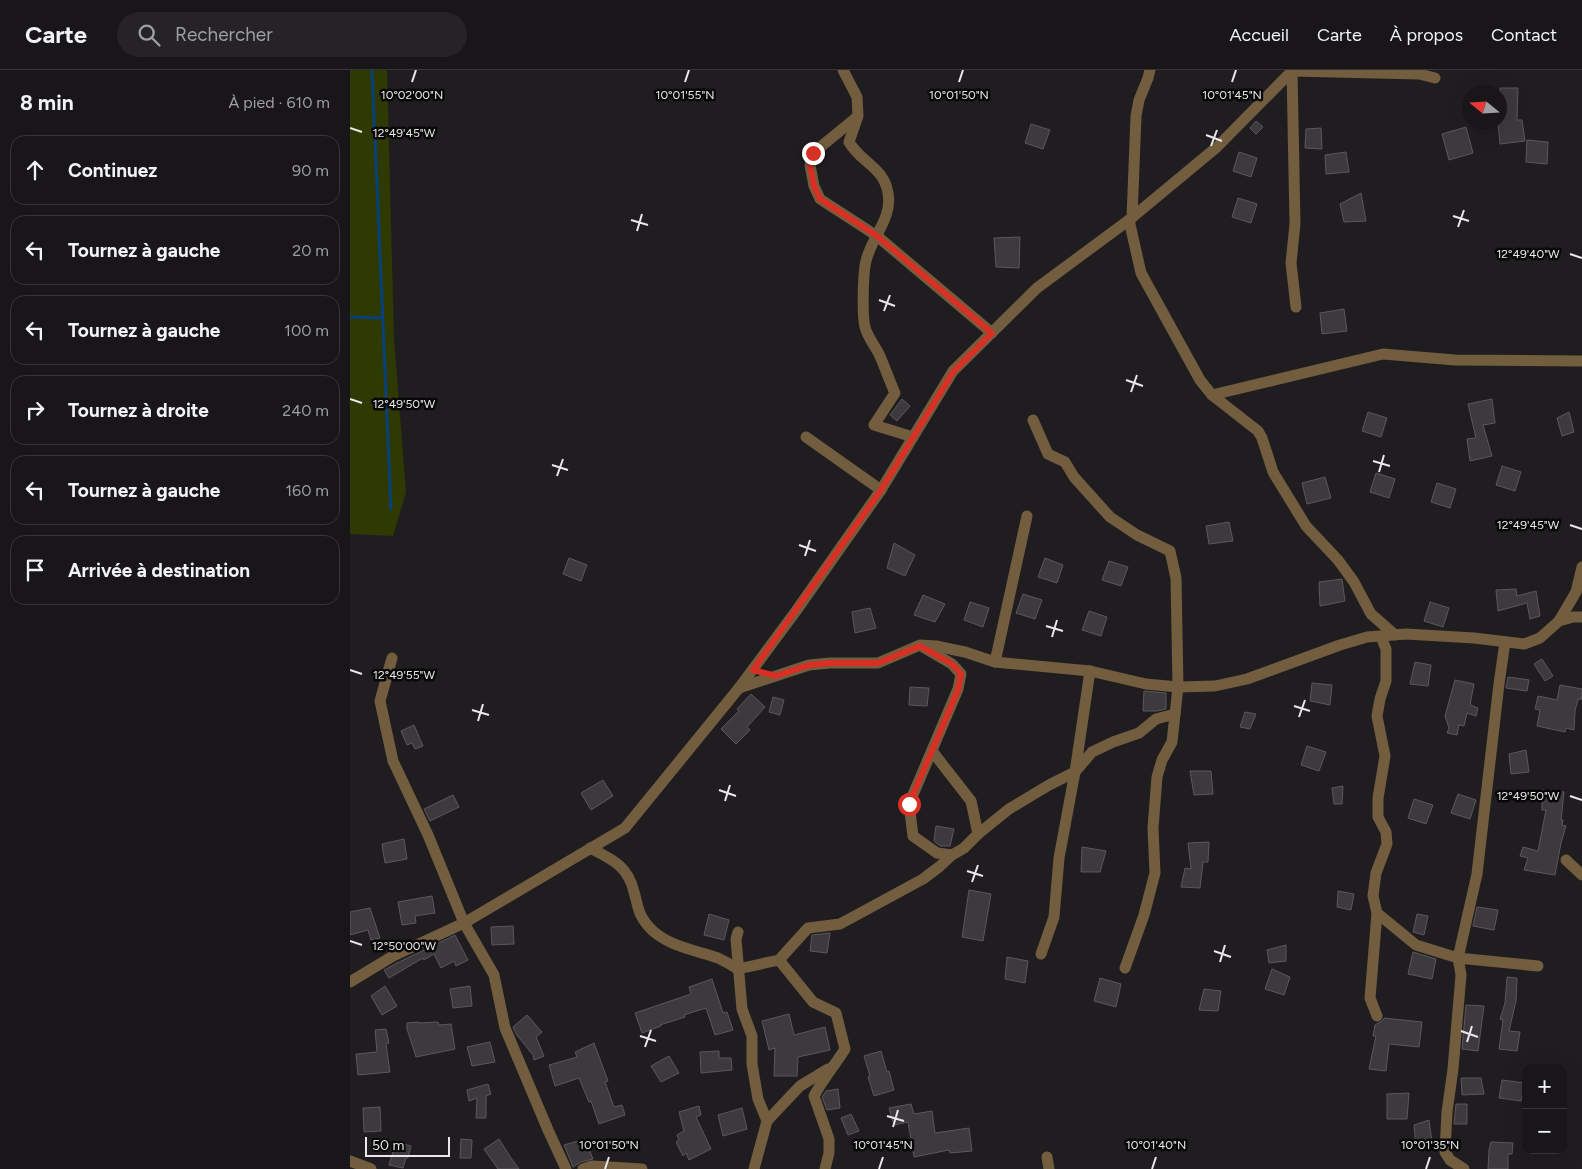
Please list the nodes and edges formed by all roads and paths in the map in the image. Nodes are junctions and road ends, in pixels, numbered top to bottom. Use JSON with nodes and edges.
{"nodes":[{"id":1,"x":843,"y":70,"type":"edge"},
{"id":2,"x":1150,"y":70,"type":"edge"},
{"id":3,"x":1292,"y":71,"type":"edge"},
{"id":4,"x":1436,"y":78,"type":"dead end"},
{"id":5,"x":858,"y":116,"type":"junction"},
{"id":6,"x":1130,"y":219,"type":"junction"},
{"id":7,"x":877,"y":236,"type":"junction"},
{"id":8,"x":1296,"y":307,"type":"dead end"},
{"id":9,"x":992,"y":333,"type":"junction"},
{"id":10,"x":1582,"y":361,"type":"edge"},
{"id":11,"x":1212,"y":395,"type":"junction"},
{"id":12,"x":1033,"y":420,"type":"dead end"},
{"id":13,"x":806,"y":437,"type":"dead end"},
{"id":14,"x":913,"y":437,"type":"junction"},
{"id":15,"x":881,"y":490,"type":"junction"},
{"id":16,"x":1027,"y":516,"type":"dead end"},
{"id":17,"x":1582,"y":567,"type":"edge"},
{"id":18,"x":1582,"y":617,"type":"edge"},
{"id":19,"x":1559,"y":621,"type":"junction"},
{"id":20,"x":1400,"y":635,"type":"junction"},
{"id":21,"x":1381,"y":636,"type":"junction"},
{"id":22,"x":1505,"y":642,"type":"junction"},
{"id":23,"x":920,"y":646,"type":"junction"},
{"id":24,"x":1386,"y":649,"type":"junction"},
{"id":25,"x":392,"y":658,"type":"dead end"},
{"id":26,"x":995,"y":662,"type":"junction"},
{"id":27,"x":753,"y":670,"type":"junction"},
{"id":28,"x":1090,"y":671,"type":"junction"},
{"id":29,"x":776,"y":676,"type":"junction"},
{"id":30,"x":1178,"y":687,"type":"junction"},
{"id":31,"x":739,"y":688,"type":"junction"},
{"id":32,"x":1175,"y":714,"type":"junction"},
{"id":33,"x":932,"y":751,"type":"junction"},
{"id":34,"x":1074,"y":772,"type":"junction"},
{"id":35,"x":978,"y":834,"type":"junction"},
{"id":36,"x":590,"y":848,"type":"junction"},
{"id":37,"x":952,"y":855,"type":"junction"},
{"id":38,"x":1566,"y":860,"type":"dead end"},
{"id":39,"x":1582,"y":875,"type":"edge"},
{"id":40,"x":1377,"y":913,"type":"junction"},
{"id":41,"x":464,"y":923,"type":"junction"},
{"id":42,"x":738,"y":932,"type":"dead end"},
{"id":43,"x":1041,"y":954,"type":"dead end"},
{"id":44,"x":1458,"y":958,"type":"junction"},
{"id":45,"x":779,"y":960,"type":"junction"},
{"id":46,"x":1538,"y":966,"type":"dead end"},
{"id":47,"x":1124,"y":968,"type":"dead end"},
{"id":48,"x":738,"y":969,"type":"junction"},
{"id":49,"x":352,"y":977,"type":"edge"},
{"id":50,"x":1377,"y":1016,"type":"dead end"},
{"id":51,"x":836,"y":1064,"type":"junction"},
{"id":52,"x":767,"y":1121,"type":"junction"},
{"id":53,"x":1047,"y":1157,"type":"dead end"},
{"id":54,"x":350,"y":1161,"type":"edge"},
{"id":55,"x":371,"y":1169,"type":"edge"},
{"id":56,"x":566,"y":1169,"type":"edge"},
{"id":57,"x":583,"y":1169,"type":"edge"},
{"id":58,"x":642,"y":1169,"type":"edge"},
{"id":59,"x":754,"y":1169,"type":"edge"},
{"id":60,"x":825,"y":1169,"type":"edge"},
{"id":61,"x":1049,"y":1169,"type":"edge"},
{"id":62,"x":1464,"y":1169,"type":"edge"}],
"edges":[{"from":1,"to":5,"type":"street"},
{"from":2,"to":6,"type":"street"},
{"from":3,"to":4,"type":"street"},
{"from":3,"to":6,"type":"street"},
{"from":3,"to":8,"type":"street"},
{"from":5,"to":7,"type":"street"},
{"from":5,"to":7,"type":"street"},
{"from":6,"to":9,"type":"street"},
{"from":6,"to":11,"type":"street"},
{"from":7,"to":9,"type":"street"},
{"from":7,"to":14,"type":"street"},
{"from":9,"to":14,"type":"street"},
{"from":10,"to":11,"type":"street"},
{"from":11,"to":20,"type":"street"},
{"from":12,"to":30,"type":"street"},
{"from":13,"to":15,"type":"street"},
{"from":14,"to":15,"type":"street"},
{"from":15,"to":27,"type":"street"},
{"from":16,"to":26,"type":"street"},
{"from":17,"to":19,"type":"street"},
{"from":18,"to":19,"type":"street"},
{"from":19,"to":22,"type":"street"},
{"from":20,"to":21,"type":"street"},
{"from":20,"to":22,"type":"street"},
{"from":20,"to":24,"type":"street"},
{"from":21,"to":24,"type":"street"},
{"from":21,"to":30,"type":"street"},
{"from":22,"to":44,"type":"street"},
{"from":23,"to":26,"type":"street"},
{"from":23,"to":29,"type":"street"},
{"from":23,"to":33,"type":"street"},
{"from":24,"to":40,"type":"street"},
{"from":25,"to":41,"type":"street"},
{"from":26,"to":28,"type":"street"},
{"from":27,"to":29,"type":"street"},
{"from":27,"to":31,"type":"street"},
{"from":28,"to":30,"type":"street"},
{"from":28,"to":34,"type":"street"},
{"from":29,"to":31,"type":"street"},
{"from":30,"to":32,"type":"street"},
{"from":31,"to":36,"type":"street"},
{"from":32,"to":34,"type":"street"},
{"from":32,"to":47,"type":"street"},
{"from":33,"to":35,"type":"street"},
{"from":33,"to":37,"type":"street"},
{"from":34,"to":35,"type":"street"},
{"from":34,"to":43,"type":"street"},
{"from":35,"to":37,"type":"street"},
{"from":36,"to":41,"type":"street"},
{"from":36,"to":48,"type":"street"},
{"from":37,"to":45,"type":"street"},
{"from":38,"to":39,"type":"street"},
{"from":40,"to":44,"type":"street"},
{"from":40,"to":50,"type":"street"},
{"from":41,"to":49,"type":"street"},
{"from":41,"to":56,"type":"street"},
{"from":42,"to":48,"type":"street"},
{"from":44,"to":46,"type":"street"},
{"from":44,"to":62,"type":"street"},
{"from":45,"to":48,"type":"street"},
{"from":45,"to":51,"type":"street"},
{"from":48,"to":52,"type":"street"},
{"from":51,"to":52,"type":"street"},
{"from":51,"to":60,"type":"street"},
{"from":52,"to":59,"type":"street"},
{"from":53,"to":61,"type":"street"},
{"from":54,"to":55,"type":"street"},
{"from":57,"to":58,"type":"street"}]}
